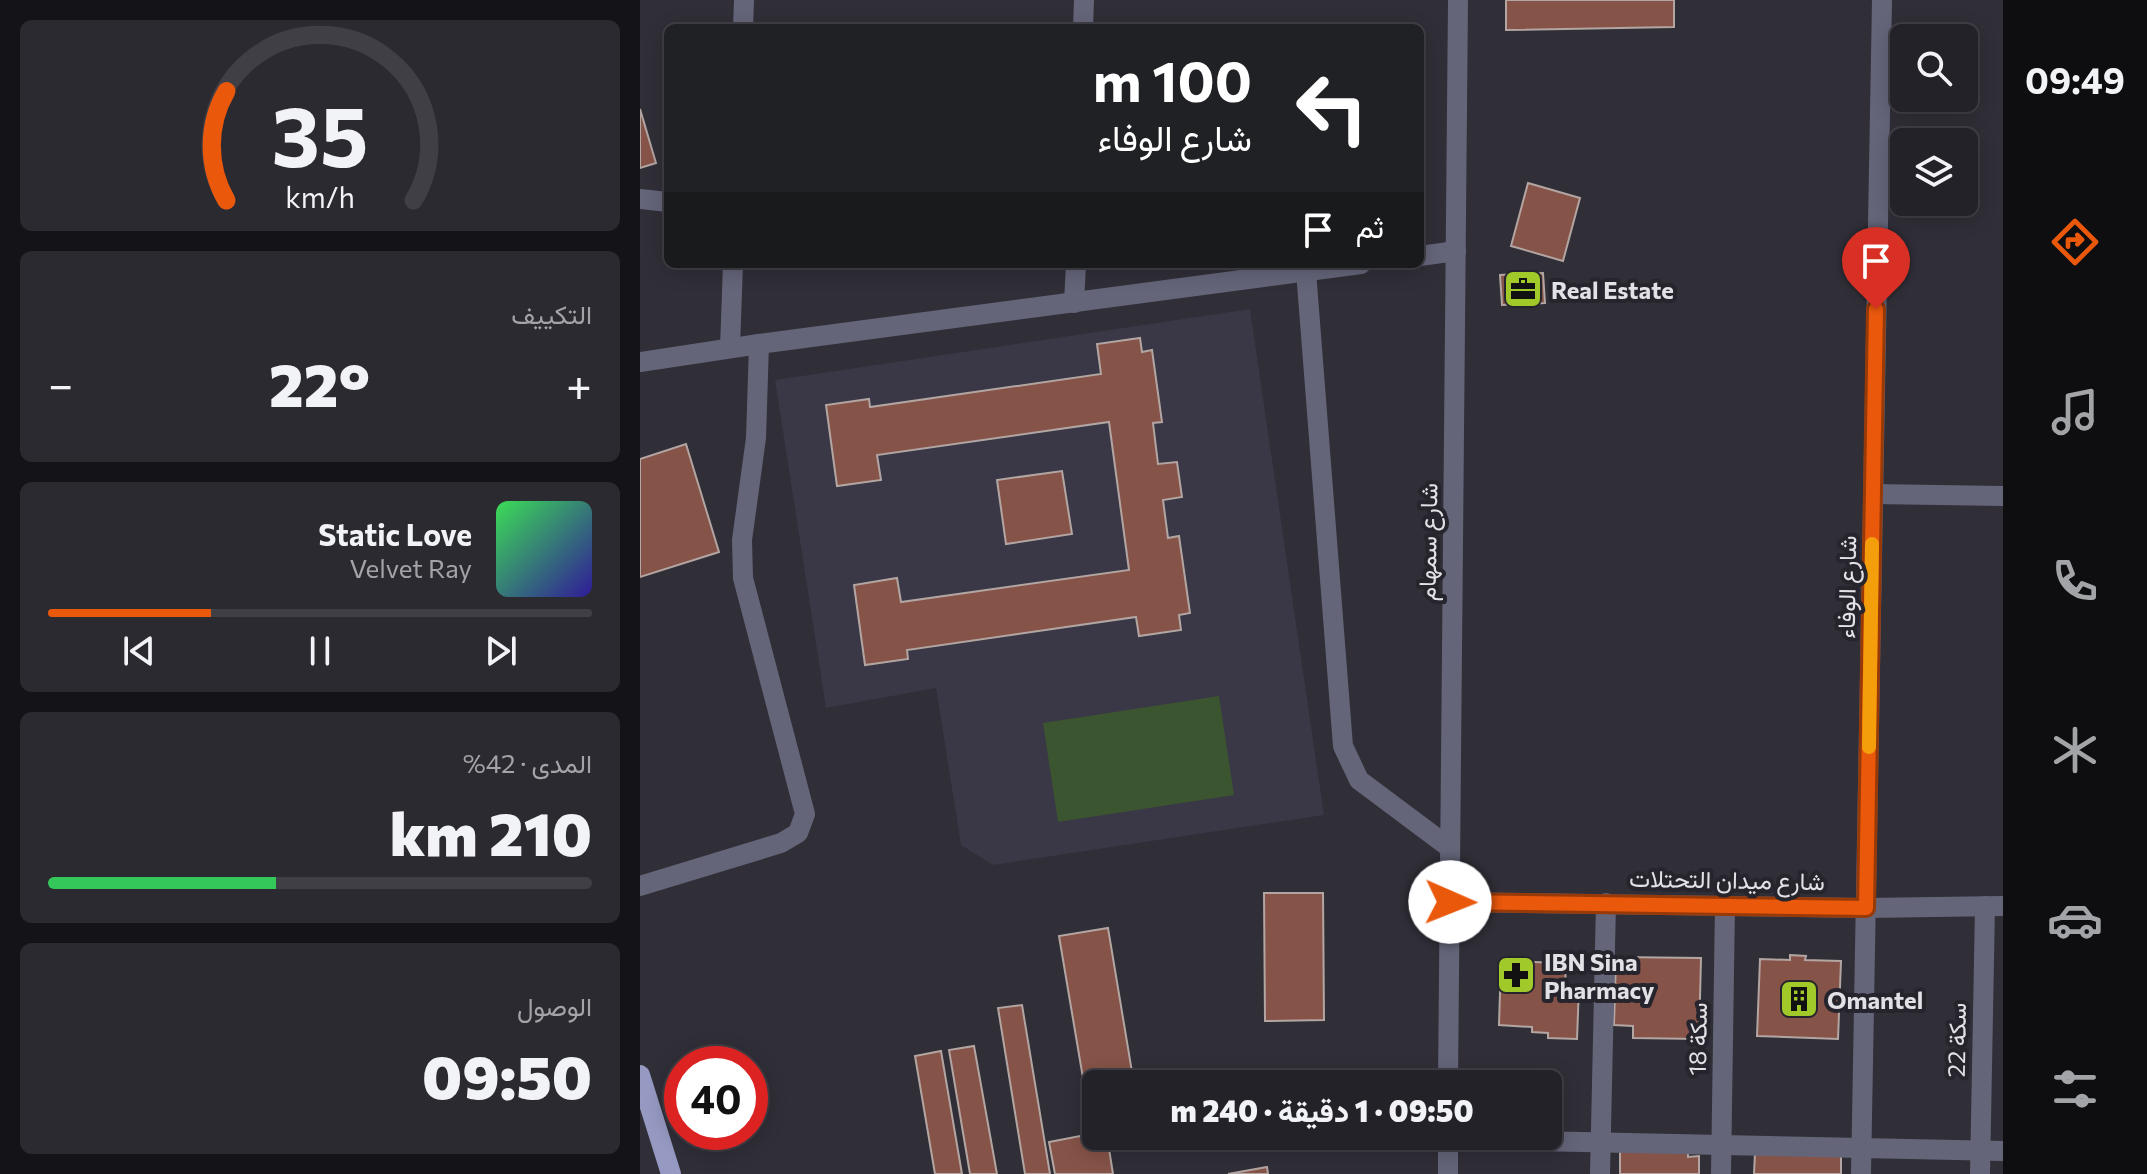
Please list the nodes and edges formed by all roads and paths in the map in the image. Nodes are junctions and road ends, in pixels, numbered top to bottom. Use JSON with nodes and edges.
{"nodes":[{"id":1,"x":744,"y":0,"type":"edge"},
{"id":2,"x":1084,"y":0,"type":"edge"},
{"id":3,"x":1458,"y":0,"type":"edge"},
{"id":4,"x":1882,"y":0,"type":"edge"},
{"id":5,"x":743,"y":24,"type":"edge"},
{"id":6,"x":1083,"y":24,"type":"edge"},
{"id":7,"x":640,"y":199,"type":"edge"},
{"id":8,"x":664,"y":202,"type":"edge"},
{"id":9,"x":1456,"y":251,"type":"junction"},
{"id":10,"x":1424,"y":255,"type":"edge"},
{"id":11,"x":733,"y":268,"type":"edge"},
{"id":12,"x":1076,"y":268,"type":"edge"},
{"id":13,"x":1330,"y":268,"type":"edge"},
{"id":14,"x":1306,"y":271,"type":"junction"},
{"id":15,"x":1074,"y":303,"type":"junction"},
{"id":16,"x":759,"y":344,"type":"junction"},
{"id":17,"x":730,"y":348,"type":"junction"},
{"id":18,"x":640,"y":362,"type":"edge"},
{"id":19,"x":1873,"y":494,"type":"junction"},
{"id":20,"x":2003,"y":496,"type":"edge"},
{"id":21,"x":1450,"y":848,"type":"junction"},
{"id":22,"x":640,"y":886,"type":"edge"},
{"id":23,"x":1450,"y":902,"type":"junction"},
{"id":24,"x":1606,"y":903,"type":"junction"},
{"id":25,"x":1725,"y":904,"type":"junction"},
{"id":26,"x":1994,"y":906,"type":"edge"},
{"id":27,"x":1866,"y":908,"type":"junction"},
{"id":28,"x":1448,"y":1070,"type":"edge"},
{"id":29,"x":640,"y":1075,"type":"edge"},
{"id":30,"x":1562,"y":1142,"type":"edge"},
{"id":31,"x":1601,"y":1143,"type":"junction"},
{"id":32,"x":1722,"y":1145,"type":"junction"},
{"id":33,"x":1862,"y":1148,"type":"junction"},
{"id":34,"x":1448,"y":1150,"type":"edge"},
{"id":35,"x":1980,"y":1151,"type":"junction"},
{"id":36,"x":2003,"y":1151,"type":"edge"},
{"id":37,"x":671,"y":1174,"type":"edge"},
{"id":38,"x":1448,"y":1174,"type":"edge"},
{"id":39,"x":1600,"y":1174,"type":"edge"},
{"id":40,"x":1721,"y":1174,"type":"edge"},
{"id":41,"x":1861,"y":1174,"type":"edge"},
{"id":42,"x":1980,"y":1174,"type":"edge"}],
"edges":[{"from":1,"to":5,"type":"street"},
{"from":2,"to":6,"type":"street"},
{"from":3,"to":9,"type":"street","name":"شارع سمهام"},
{"from":4,"to":19,"type":"street","name":"شارع الوفاء"},
{"from":7,"to":8,"type":"street"},
{"from":9,"to":10,"type":"street"},
{"from":9,"to":21,"type":"street","name":"شارع سمهام"},
{"from":11,"to":17,"type":"street"},
{"from":12,"to":15,"type":"street"},
{"from":13,"to":14,"type":"street"},
{"from":14,"to":15,"type":"street"},
{"from":14,"to":21,"type":"street"},
{"from":15,"to":16,"type":"street"},
{"from":16,"to":17,"type":"street"},
{"from":16,"to":22,"type":"street"},
{"from":17,"to":18,"type":"street"},
{"from":19,"to":20,"type":"street"},
{"from":19,"to":27,"type":"street","name":"شارع الوفاء"},
{"from":21,"to":23,"type":"street","name":"شارع سمهام"},
{"from":23,"to":24,"type":"street","name":"شارع ميدان التحتلات"},
{"from":23,"to":28,"type":"street","name":"شارع سمهام"},
{"from":24,"to":25,"type":"street","name":"شارع ميدان التحتلات"},
{"from":24,"to":31,"type":"street"},
{"from":25,"to":27,"type":"street","name":"شارع ميدان التحتلات"},
{"from":25,"to":32,"type":"street","name":"سكة 18"},
{"from":26,"to":27,"type":"street","name":"شارع ميدان التحتلات"},
{"from":26,"to":35,"type":"street","name":"سكة 22"},
{"from":27,"to":33,"type":"street","name":"شارع الوفاء"},
{"from":29,"to":37,"type":"main road"},
{"from":30,"to":31,"type":"street"},
{"from":31,"to":32,"type":"street"},
{"from":31,"to":39,"type":"street"},
{"from":32,"to":33,"type":"street"},
{"from":32,"to":40,"type":"street","name":"سكة 18"},
{"from":33,"to":35,"type":"street"},
{"from":33,"to":41,"type":"street","name":"شارع الوفاء"},
{"from":34,"to":38,"type":"street"},
{"from":35,"to":36,"type":"street"},
{"from":35,"to":42,"type":"street","name":"سكة 22"}]}
